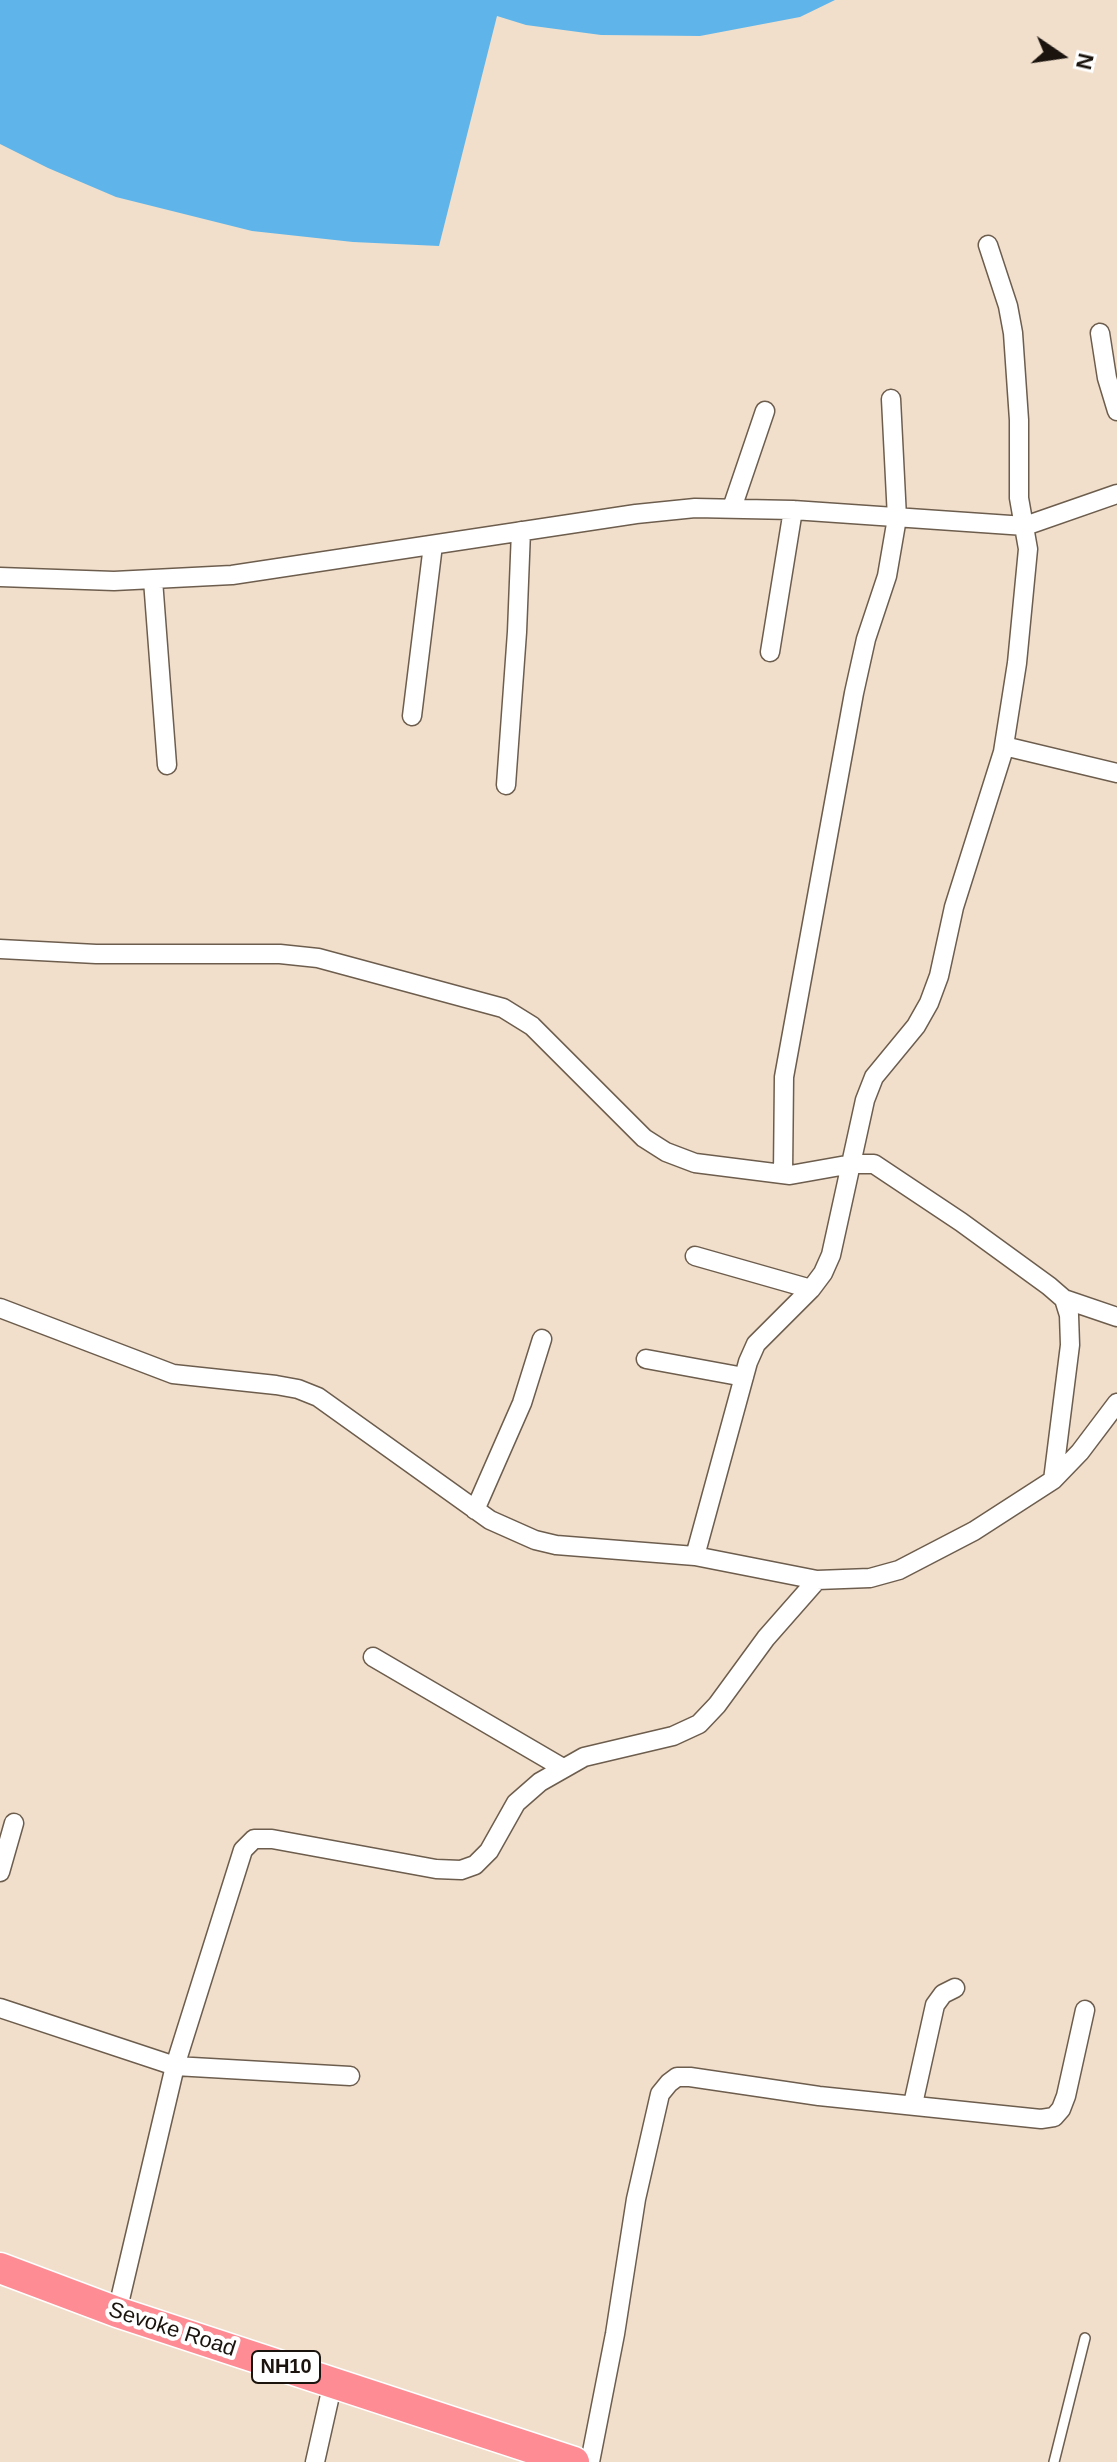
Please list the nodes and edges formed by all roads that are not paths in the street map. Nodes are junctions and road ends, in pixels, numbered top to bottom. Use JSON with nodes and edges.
{"nodes":[{"id":1,"x":988,"y":245,"type":"dead end"},
{"id":2,"x":1100,"y":333,"type":"dead end"},
{"id":3,"x":891,"y":399,"type":"dead end"},
{"id":4,"x":765,"y":411,"type":"dead end"},
{"id":5,"x":1117,"y":411,"type":"edge"},
{"id":6,"x":1117,"y":494,"type":"edge"},
{"id":7,"x":732,"y":508,"type":"junction"},
{"id":8,"x":793,"y":510,"type":"junction"},
{"id":9,"x":897,"y":518,"type":"junction"},
{"id":10,"x":1025,"y":526,"type":"junction"},
{"id":11,"x":521,"y":531,"type":"junction"},
{"id":12,"x":433,"y":545,"type":"junction"},
{"id":13,"x":0,"y":577,"type":"edge"},
{"id":14,"x":153,"y":580,"type":"junction"},
{"id":15,"x":770,"y":652,"type":"dead end"},
{"id":16,"x":412,"y":716,"type":"dead end"},
{"id":17,"x":1004,"y":746,"type":"junction"},
{"id":18,"x":167,"y":765,"type":"dead end"},
{"id":19,"x":1117,"y":773,"type":"edge"},
{"id":20,"x":506,"y":785,"type":"dead end"},
{"id":21,"x":0,"y":949,"type":"edge"},
{"id":22,"x":852,"y":1164,"type":"junction"},
{"id":23,"x":783,"y":1174,"type":"junction"},
{"id":24,"x":695,"y":1256,"type":"dead end"},
{"id":25,"x":811,"y":1289,"type":"junction"},
{"id":26,"x":1064,"y":1299,"type":"junction"},
{"id":27,"x":0,"y":1308,"type":"edge"},
{"id":28,"x":1117,"y":1317,"type":"edge"},
{"id":29,"x":542,"y":1339,"type":"dead end"},
{"id":30,"x":646,"y":1359,"type":"dead end"},
{"id":31,"x":744,"y":1377,"type":"junction"},
{"id":32,"x":1117,"y":1403,"type":"edge"},
{"id":33,"x":1053,"y":1480,"type":"junction"},
{"id":34,"x":475,"y":1510,"type":"junction"},
{"id":35,"x":695,"y":1556,"type":"junction"},
{"id":36,"x":817,"y":1580,"type":"junction"},
{"id":37,"x":373,"y":1657,"type":"dead end"},
{"id":38,"x":563,"y":1768,"type":"junction"},
{"id":39,"x":14,"y":1823,"type":"dead end"},
{"id":40,"x":0,"y":1872,"type":"edge"},
{"id":41,"x":955,"y":1988,"type":"dead end"},
{"id":42,"x":0,"y":2008,"type":"edge"},
{"id":43,"x":1085,"y":2010,"type":"dead end"},
{"id":44,"x":175,"y":2066,"type":"junction"},
{"id":45,"x":350,"y":2076,"type":"dead end"},
{"id":46,"x":913,"y":2104,"type":"junction"},
{"id":47,"x":0,"y":2268,"type":"edge"},
{"id":48,"x":117,"y":2312,"type":"junction"},
{"id":49,"x":1085,"y":2338,"type":"dead end"},
{"id":50,"x":333,"y":2382,"type":"junction"},
{"id":51,"x":315,"y":2462,"type":"edge"},
{"id":52,"x":574,"y":2462,"type":"edge"},
{"id":53,"x":590,"y":2462,"type":"edge"},
{"id":54,"x":1054,"y":2462,"type":"edge"}],
"edges":[{"from":1,"to":10,"type":"street"},
{"from":2,"to":5,"type":"street"},
{"from":3,"to":9,"type":"street"},
{"from":4,"to":7,"type":"street"},
{"from":6,"to":10,"type":"street"},
{"from":7,"to":8,"type":"street"},
{"from":7,"to":11,"type":"street"},
{"from":8,"to":9,"type":"street"},
{"from":8,"to":15,"type":"street"},
{"from":9,"to":10,"type":"street"},
{"from":9,"to":23,"type":"street"},
{"from":10,"to":17,"type":"street"},
{"from":11,"to":12,"type":"street"},
{"from":11,"to":20,"type":"street"},
{"from":12,"to":14,"type":"street"},
{"from":12,"to":16,"type":"street"},
{"from":13,"to":14,"type":"street"},
{"from":14,"to":18,"type":"street"},
{"from":17,"to":19,"type":"street"},
{"from":17,"to":22,"type":"street"},
{"from":21,"to":23,"type":"street"},
{"from":22,"to":23,"type":"street"},
{"from":22,"to":25,"type":"street"},
{"from":22,"to":26,"type":"street"},
{"from":24,"to":25,"type":"street"},
{"from":25,"to":31,"type":"street"},
{"from":26,"to":28,"type":"street"},
{"from":26,"to":33,"type":"street"},
{"from":27,"to":34,"type":"street"},
{"from":29,"to":34,"type":"street"},
{"from":30,"to":31,"type":"street"},
{"from":31,"to":35,"type":"street"},
{"from":32,"to":33,"type":"street"},
{"from":33,"to":36,"type":"street"},
{"from":34,"to":35,"type":"street"},
{"from":35,"to":36,"type":"street"},
{"from":36,"to":38,"type":"street"},
{"from":37,"to":38,"type":"street"},
{"from":38,"to":44,"type":"street"},
{"from":39,"to":40,"type":"street"},
{"from":41,"to":46,"type":"street"},
{"from":42,"to":44,"type":"street"},
{"from":43,"to":46,"type":"street"},
{"from":44,"to":45,"type":"street"},
{"from":44,"to":48,"type":"street"},
{"from":46,"to":53,"type":"street"},
{"from":47,"to":48,"type":"highway","name":"Sevoke Road","number":"NH10"},
{"from":48,"to":50,"type":"highway","name":"Sevoke Road","number":"NH10"},
{"from":49,"to":54,"type":"lane"},
{"from":50,"to":51,"type":"street"},
{"from":50,"to":52,"type":"highway","name":"Sevoke Road","number":"NH10"}]}
